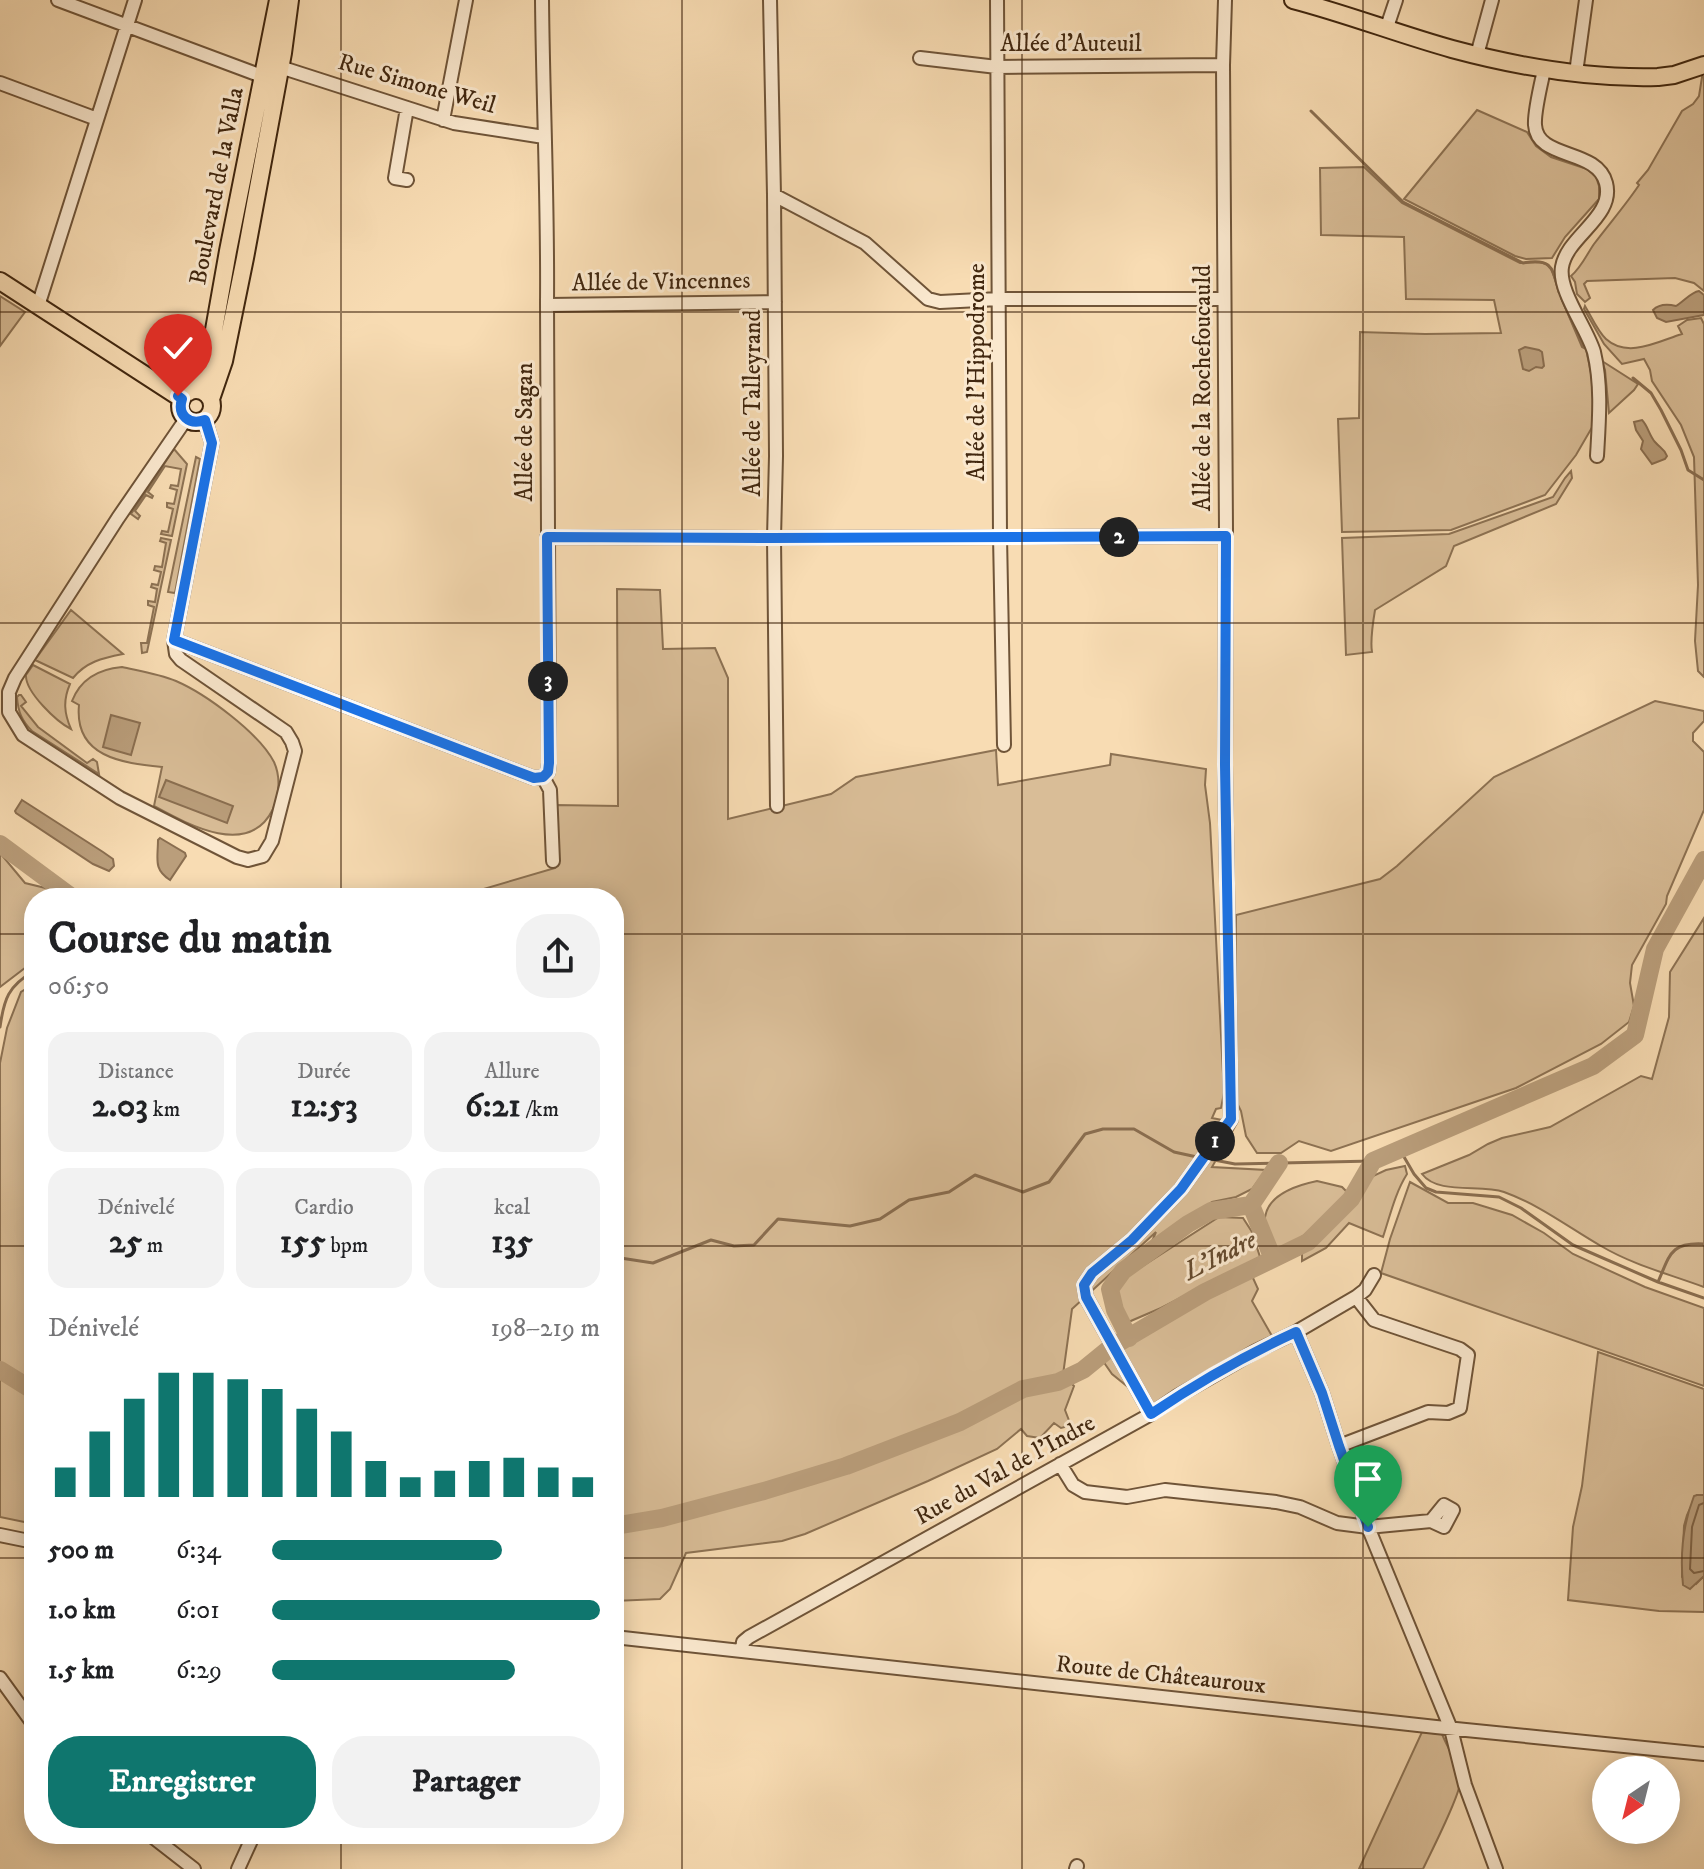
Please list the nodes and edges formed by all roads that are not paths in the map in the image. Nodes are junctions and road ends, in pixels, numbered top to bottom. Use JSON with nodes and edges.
{"nodes":[{"id":1,"x":58,"y":0,"type":"edge"},
{"id":2,"x":135,"y":0,"type":"edge"},
{"id":3,"x":278,"y":0,"type":"edge"},
{"id":4,"x":290,"y":0,"type":"edge"},
{"id":5,"x":466,"y":0,"type":"edge"},
{"id":6,"x":542,"y":0,"type":"edge"},
{"id":7,"x":770,"y":0,"type":"edge"},
{"id":8,"x":997,"y":0,"type":"edge"},
{"id":9,"x":1225,"y":0,"type":"edge"},
{"id":10,"x":1293,"y":0,"type":"edge"},
{"id":11,"x":1396,"y":0,"type":"edge"},
{"id":12,"x":1492,"y":0,"type":"edge"},
{"id":13,"x":1586,"y":0,"type":"edge"},
{"id":14,"x":127,"y":25,"type":"junction"},
{"id":15,"x":1387,"y":27,"type":"junction"},
{"id":16,"x":1477,"y":55,"type":"junction"},
{"id":17,"x":920,"y":58,"type":"dead end"},
{"id":18,"x":1223,"y":65,"type":"junction"},
{"id":19,"x":1704,"y":65,"type":"edge"},
{"id":20,"x":997,"y":67,"type":"junction"},
{"id":21,"x":1544,"y":70,"type":"junction"},
{"id":22,"x":1576,"y":73,"type":"junction"},
{"id":23,"x":273,"y":75,"type":"junction"},
{"id":24,"x":0,"y":83,"type":"edge"},
{"id":25,"x":407,"y":108,"type":"junction"},
{"id":26,"x":97,"y":119,"type":"junction"},
{"id":27,"x":443,"y":120,"type":"junction"},
{"id":28,"x":544,"y":137,"type":"junction"},
{"id":29,"x":407,"y":180,"type":"dead end"},
{"id":30,"x":774,"y":195,"type":"junction"},
{"id":31,"x":0,"y":281,"type":"edge"},
{"id":32,"x":999,"y":299,"type":"junction"},
{"id":33,"x":1224,"y":299,"type":"junction"},
{"id":34,"x":775,"y":302,"type":"junction"},
{"id":35,"x":548,"y":305,"type":"junction"},
{"id":36,"x":38,"y":306,"type":"junction"},
{"id":37,"x":186,"y":395,"type":"junction"},
{"id":38,"x":211,"y":399,"type":"junction"},
{"id":39,"x":186,"y":419,"type":"junction"},
{"id":40,"x":205,"y":420,"type":"junction"},
{"id":41,"x":1597,"y":456,"type":"dead end"},
{"id":42,"x":1000,"y":536,"type":"junction"},
{"id":43,"x":1226,"y":536,"type":"junction"},
{"id":44,"x":547,"y":537,"type":"junction"},
{"id":45,"x":774,"y":538,"type":"junction"},
{"id":46,"x":174,"y":640,"type":"junction"},
{"id":47,"x":1004,"y":745,"type":"dead end"},
{"id":48,"x":543,"y":777,"type":"junction"},
{"id":49,"x":777,"y":806,"type":"dead end"},
{"id":50,"x":553,"y":861,"type":"dead end"},
{"id":51,"x":1374,"y":1275,"type":"dead end"},
{"id":52,"x":1356,"y":1297,"type":"junction"},
{"id":53,"x":1296,"y":1332,"type":"junction"},
{"id":54,"x":1151,"y":1414,"type":"junction"},
{"id":55,"x":1339,"y":1446,"type":"junction"},
{"id":56,"x":1060,"y":1464,"type":"junction"},
{"id":57,"x":1431,"y":1521,"type":"dead end"},
{"id":58,"x":1368,"y":1527,"type":"junction"},
{"id":59,"x":0,"y":1535,"type":"edge"},
{"id":60,"x":24,"y":1540,"type":"edge"},
{"id":61,"x":624,"y":1638,"type":"edge"},
{"id":62,"x":742,"y":1651,"type":"junction"},
{"id":63,"x":0,"y":1678,"type":"edge"},
{"id":64,"x":24,"y":1711,"type":"edge"},
{"id":65,"x":1451,"y":1729,"type":"junction"},
{"id":66,"x":1704,"y":1754,"type":"edge"},
{"id":67,"x":160,"y":1844,"type":"edge"},
{"id":68,"x":249,"y":1844,"type":"edge"},
{"id":69,"x":194,"y":1869,"type":"edge"},
{"id":70,"x":238,"y":1869,"type":"edge"},
{"id":71,"x":1496,"y":1869,"type":"edge"}],
"edges":[{"from":1,"to":14,"type":"street","name":"Rue Simone Weil"},
{"from":2,"to":14,"type":"street"},
{"from":3,"to":23,"type":"main road","name":"Boulevard de la Valla"},
{"from":4,"to":23,"type":"main road","name":"Boulevard de la Valla"},
{"from":5,"to":27,"type":"street"},
{"from":6,"to":28,"type":"street","name":"Allée de Sagan"},
{"from":7,"to":30,"type":"street","name":"Allée de Talleyrand"},
{"from":8,"to":20,"type":"street","name":"Allée de l'Hippodrome"},
{"from":9,"to":18,"type":"street","name":"Allée de la Rochefoucauld"},
{"from":10,"to":15,"type":"main road"},
{"from":11,"to":15,"type":"street"},
{"from":12,"to":16,"type":"street"},
{"from":13,"to":22,"type":"street"},
{"from":14,"to":23,"type":"street","name":"Rue Simone Weil"},
{"from":14,"to":26,"type":"street"},
{"from":15,"to":16,"type":"main road"},
{"from":16,"to":21,"type":"main road"},
{"from":17,"to":20,"type":"street","name":"Allée d'Auteuil"},
{"from":18,"to":20,"type":"street","name":"Allée d'Auteuil"},
{"from":18,"to":33,"type":"street","name":"Allée de la Rochefoucauld"},
{"from":19,"to":22,"type":"main road"},
{"from":20,"to":32,"type":"street","name":"Allée de l'Hippodrome"},
{"from":21,"to":22,"type":"main road"},
{"from":21,"to":41,"type":"street"},
{"from":23,"to":25,"type":"street","name":"Rue Simone Weil"},
{"from":23,"to":37,"type":"main road","name":"Boulevard de la Valla"},
{"from":23,"to":38,"type":"main road","name":"Boulevard de la Valla"},
{"from":24,"to":26,"type":"street"},
{"from":25,"to":27,"type":"street","name":"Rue Simone Weil"},
{"from":25,"to":29,"type":"street"},
{"from":26,"to":36,"type":"street"},
{"from":27,"to":28,"type":"street","name":"Rue Simone Weil"},
{"from":28,"to":35,"type":"street","name":"Allée de Sagan"},
{"from":30,"to":32,"type":"street"},
{"from":30,"to":34,"type":"street","name":"Allée de Talleyrand"},
{"from":31,"to":36,"type":"main road"},
{"from":32,"to":33,"type":"street"},
{"from":32,"to":42,"type":"street","name":"Allée de l'Hippodrome"},
{"from":33,"to":43,"type":"street","name":"Allée de la Rochefoucauld"},
{"from":34,"to":35,"type":"street","name":"Allée de Vincennes"},
{"from":34,"to":45,"type":"street","name":"Allée de Talleyrand"},
{"from":35,"to":44,"type":"street","name":"Allée de Sagan"},
{"from":36,"to":37,"type":"main road"},
{"from":37,"to":38,"type":"main road"},
{"from":37,"to":39,"type":"main road"},
{"from":38,"to":40,"type":"main road"},
{"from":39,"to":40,"type":"main road"},
{"from":39,"to":46,"type":"street"},
{"from":40,"to":46,"type":"street"},
{"from":42,"to":43,"type":"street"},
{"from":42,"to":45,"type":"street"},
{"from":42,"to":47,"type":"street","name":"Allée de l'Hippodrome"},
{"from":43,"to":54,"type":"street","name":"Allée de la Rochefoucauld"},
{"from":44,"to":45,"type":"street"},
{"from":44,"to":48,"type":"street","name":"Allée de Sagan"},
{"from":45,"to":49,"type":"street","name":"Allée de Talleyrand"},
{"from":46,"to":48,"type":"street"},
{"from":48,"to":50,"type":"street","name":"Allée de Sagan"},
{"from":51,"to":52,"type":"street","name":"Rue du Val de l'Indre"},
{"from":52,"to":53,"type":"street","name":"Rue du Val de l'Indre"},
{"from":52,"to":55,"type":"street"},
{"from":53,"to":54,"type":"street","name":"Rue du Val de l'Indre"},
{"from":53,"to":55,"type":"street"},
{"from":54,"to":56,"type":"street","name":"Rue du Val de l'Indre"},
{"from":55,"to":58,"type":"street"},
{"from":56,"to":58,"type":"street"},
{"from":56,"to":62,"type":"street","name":"Rue du Val de l'Indre"},
{"from":57,"to":58,"type":"street"},
{"from":58,"to":65,"type":"street"},
{"from":59,"to":60,"type":"street"},
{"from":61,"to":62,"type":"street","name":"Route de Châteauroux"},
{"from":62,"to":65,"type":"street","name":"Route de Châteauroux"},
{"from":63,"to":64,"type":"street"},
{"from":65,"to":66,"type":"street","name":"Route de Châteauroux"},
{"from":65,"to":71,"type":"street"},
{"from":67,"to":69,"type":"street"},
{"from":68,"to":70,"type":"street"}]}
